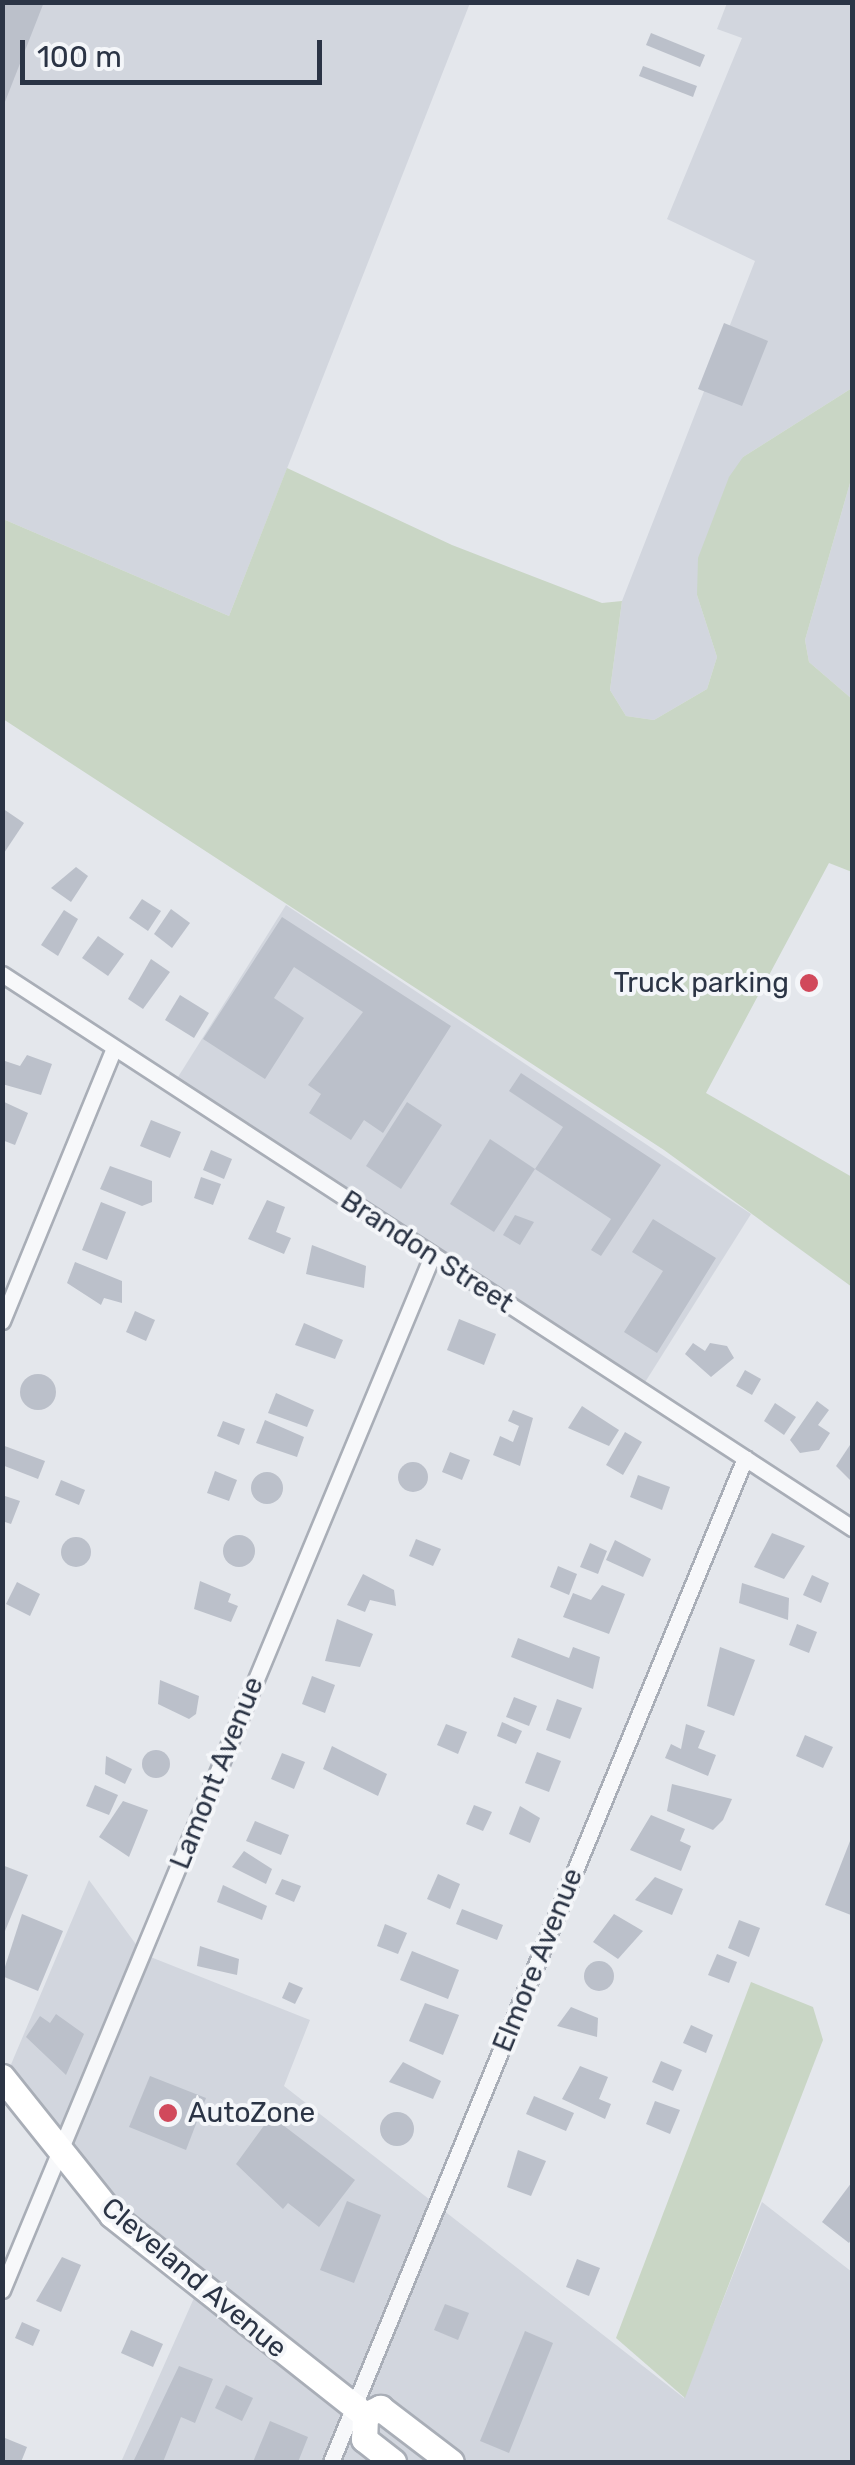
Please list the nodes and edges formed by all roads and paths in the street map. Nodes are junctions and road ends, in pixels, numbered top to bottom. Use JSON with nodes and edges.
{"nodes":[{"id":1,"x":2,"y":974,"type":"edge"},
{"id":2,"x":114,"y":1048,"type":"junction"},
{"id":3,"x":432,"y":1256,"type":"junction"},
{"id":4,"x":2,"y":1321,"type":"edge"},
{"id":5,"x":745,"y":1458,"type":"junction"},
{"id":6,"x":852,"y":1528,"type":"edge"},
{"id":7,"x":2,"y":2077,"type":"edge"},
{"id":8,"x":60,"y":2156,"type":"junction"},
{"id":9,"x":2,"y":2290,"type":"edge"},
{"id":10,"x":360,"y":2410,"type":"junction"},
{"id":11,"x":332,"y":2462,"type":"edge"},
{"id":12,"x":393,"y":2462,"type":"edge"},
{"id":13,"x":451,"y":2462,"type":"edge"}],
"edges":[{"from":1,"to":2,"type":"street","name":"Brandon Street"},
{"from":2,"to":3,"type":"street","name":"Brandon Street"},
{"from":2,"to":4,"type":"street"},
{"from":3,"to":5,"type":"street","name":"Brandon Street"},
{"from":3,"to":8,"type":"street","name":"Lamont Avenue"},
{"from":5,"to":6,"type":"street","name":"Brandon Street"},
{"from":5,"to":10,"type":"street","name":"Elmore Avenue"},
{"from":7,"to":8,"type":"main road","name":"Cleveland Avenue"},
{"from":8,"to":9,"type":"street","name":"Lamont Avenue"},
{"from":8,"to":10,"type":"main road","name":"Cleveland Avenue"},
{"from":10,"to":11,"type":"street","name":"Elmore Avenue"},
{"from":10,"to":12,"type":"main road","name":"Cleveland Avenue"},
{"from":10,"to":13,"type":"main road","name":"Cleveland Avenue"}]}
